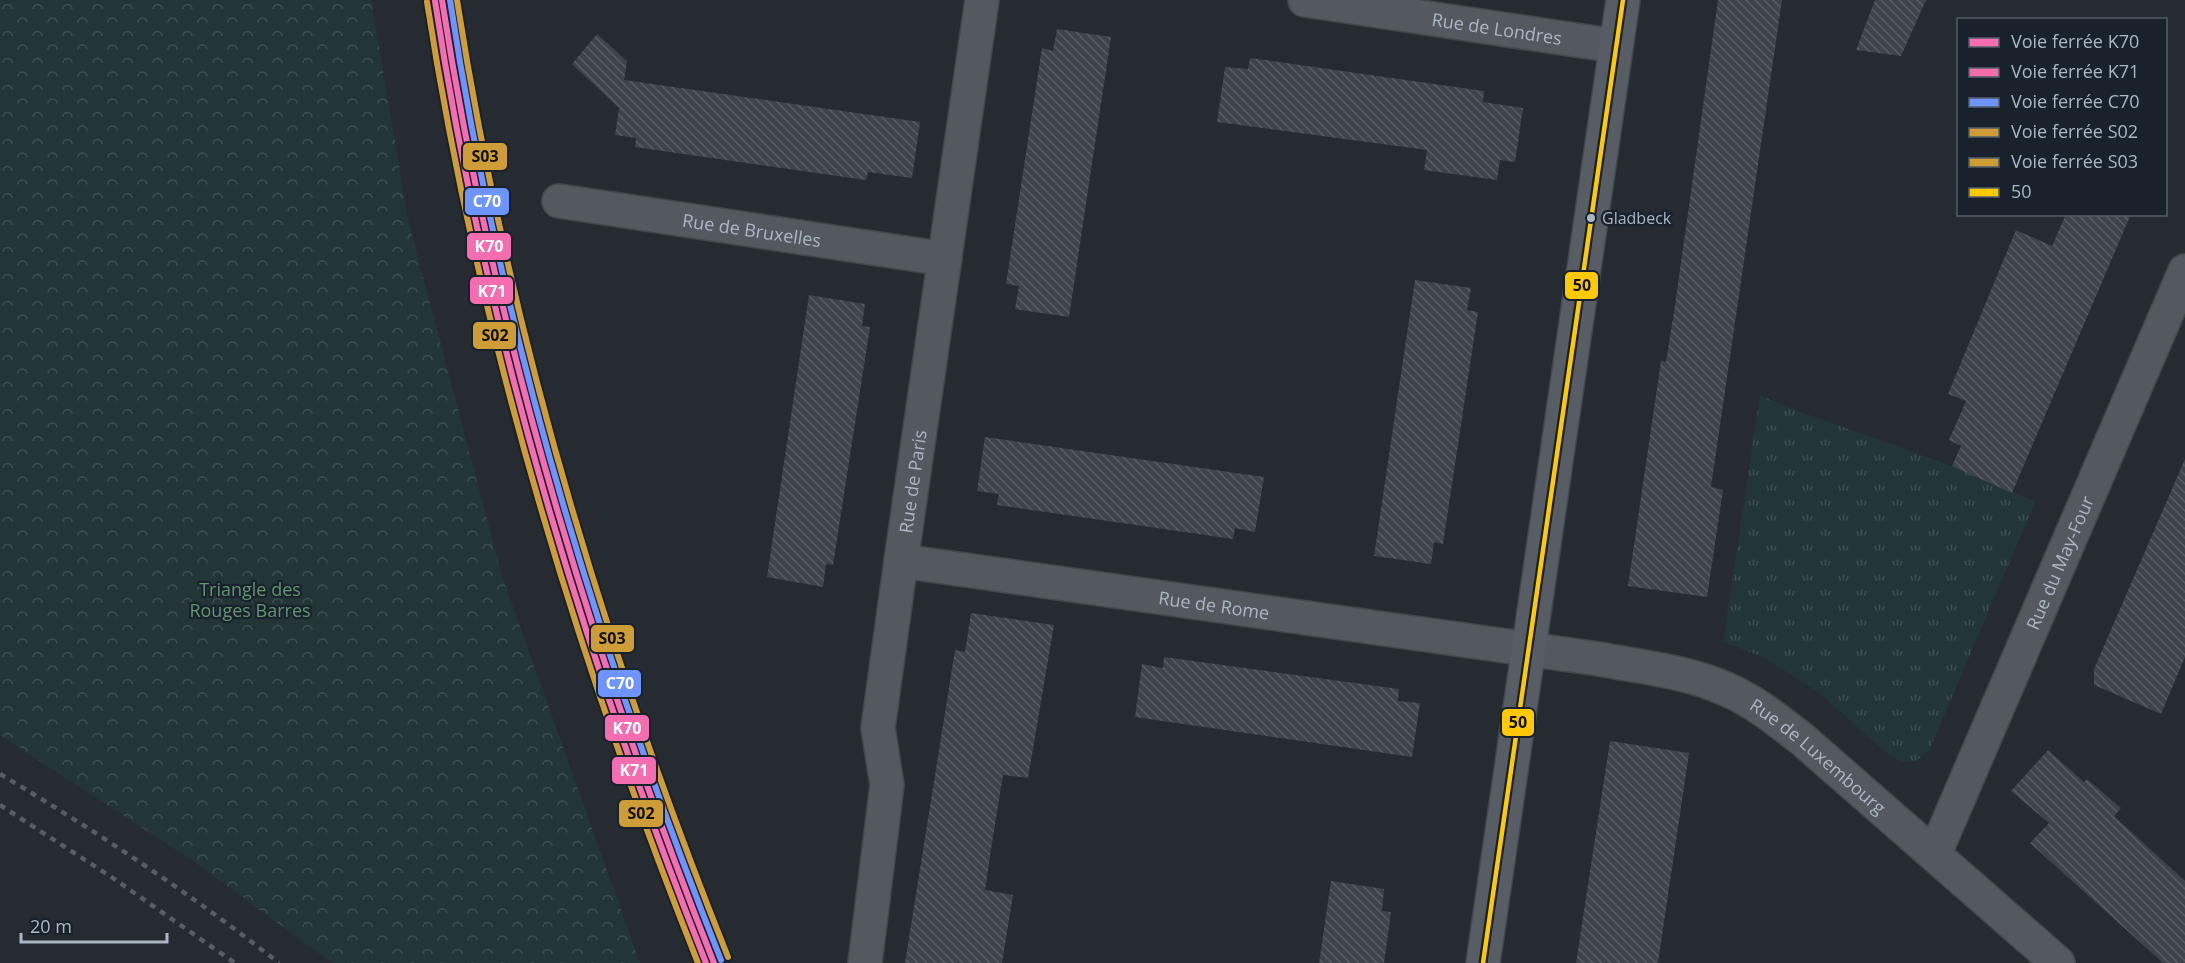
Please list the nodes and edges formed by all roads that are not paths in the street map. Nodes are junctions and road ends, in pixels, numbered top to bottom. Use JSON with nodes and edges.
{"nodes":[{"id":1,"x":982,"y":0,"type":"edge"},
{"id":2,"x":1305,"y":0,"type":"edge"},
{"id":3,"x":1623,"y":0,"type":"edge"},
{"id":4,"x":1616,"y":46,"type":"junction"},
{"id":5,"x":559,"y":201,"type":"dead end"},
{"id":6,"x":945,"y":259,"type":"junction"},
{"id":7,"x":2185,"y":271,"type":"edge"},
{"id":8,"x":901,"y":561,"type":"junction"},
{"id":9,"x":1527,"y":649,"type":"junction"},
{"id":10,"x":1935,"y":853,"type":"junction"},
{"id":11,"x":865,"y":963,"type":"edge"},
{"id":12,"x":1483,"y":963,"type":"edge"},
{"id":13,"x":2058,"y":963,"type":"edge"}],
"edges":[{"from":1,"to":6,"type":"street","name":"Rue de Paris"},
{"from":2,"to":4,"type":"street","name":"Rue de Londres"},
{"from":3,"to":4,"type":"street"},
{"from":4,"to":9,"type":"street"},
{"from":5,"to":6,"type":"street","name":"Rue de Bruxelles"},
{"from":6,"to":8,"type":"street","name":"Rue de Paris"},
{"from":7,"to":10,"type":"street","name":"Rue du May-Four"},
{"from":8,"to":9,"type":"street","name":"Rue de Rome"},
{"from":8,"to":11,"type":"street","name":"Rue de Paris"},
{"from":9,"to":10,"type":"street","name":"Rue de Luxembourg"},
{"from":9,"to":12,"type":"street"},
{"from":10,"to":13,"type":"street","name":"Rue de Luxembourg"}]}
